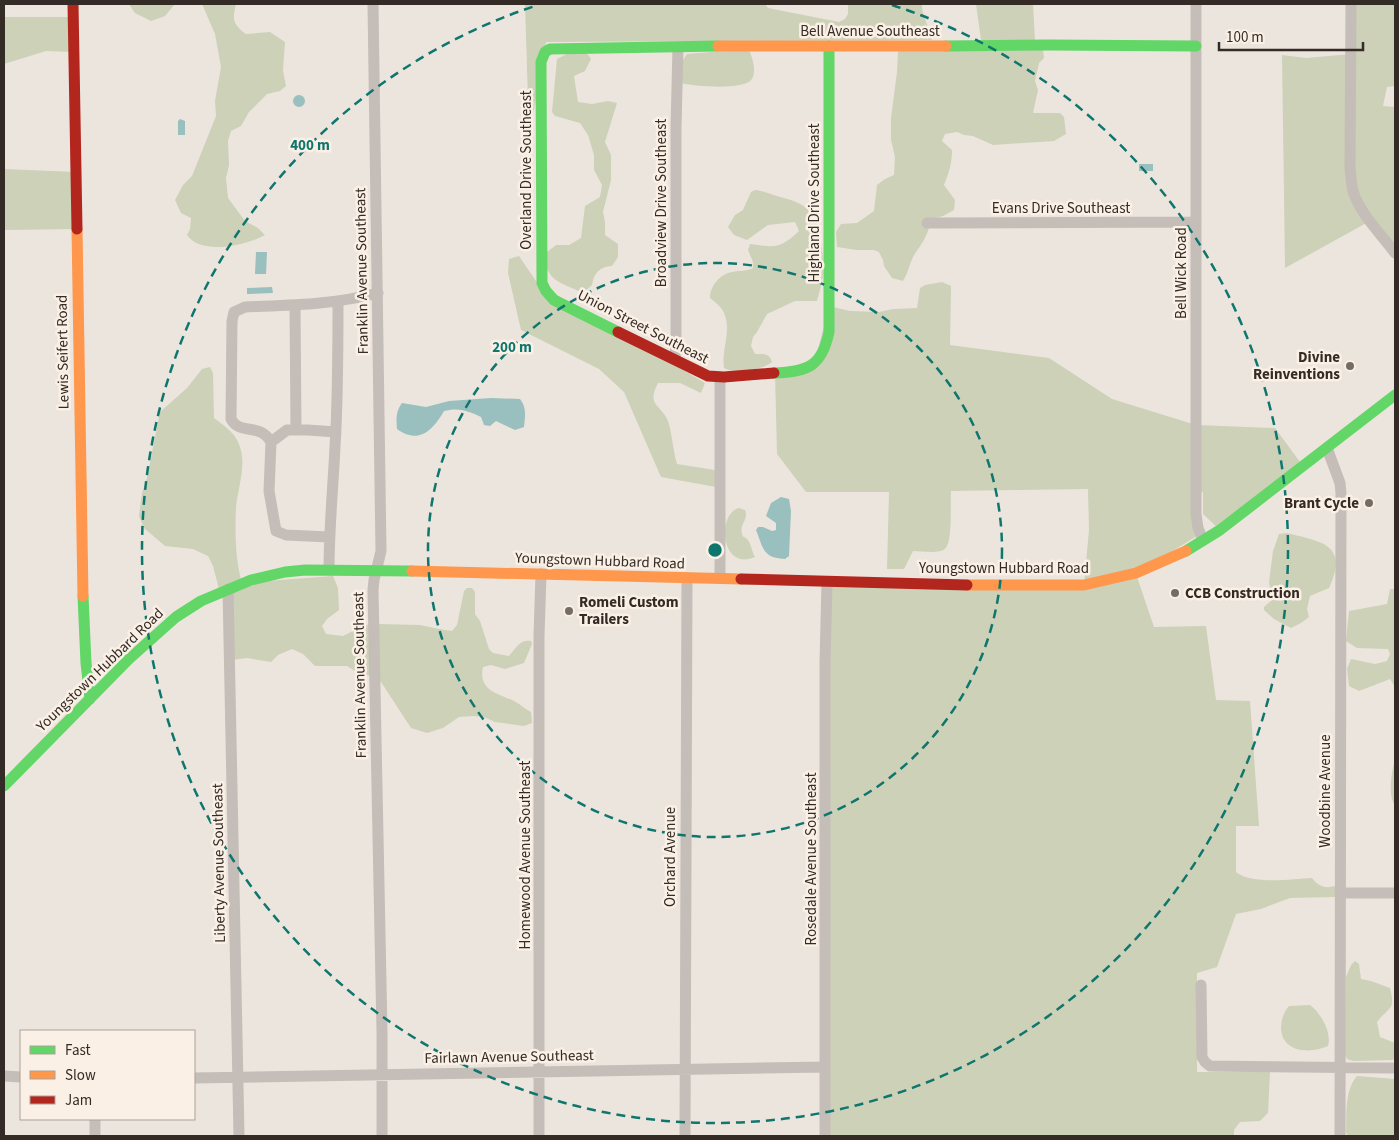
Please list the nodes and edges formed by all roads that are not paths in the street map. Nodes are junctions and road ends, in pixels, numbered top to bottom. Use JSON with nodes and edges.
{"nodes":[{"id":1,"x":73,"y":4,"type":"edge"},
{"id":2,"x":373,"y":4,"type":"edge"},
{"id":3,"x":1196,"y":4,"type":"edge"},
{"id":4,"x":1351,"y":4,"type":"edge"},
{"id":5,"x":829,"y":46,"type":"junction"},
{"id":6,"x":1196,"y":46,"type":"junction"},
{"id":7,"x":678,"y":47,"type":"junction"},
{"id":8,"x":545,"y":52,"type":"joint"},
{"id":9,"x":1196,"y":222,"type":"junction"},
{"id":10,"x":927,"y":223,"type":"dead end"},
{"id":11,"x":1395,"y":253,"type":"edge"},
{"id":12,"x":544,"y":288,"type":"joint"},
{"id":13,"x":378,"y":293,"type":"junction"},
{"id":14,"x":338,"y":302,"type":"junction"},
{"id":15,"x":295,"y":305,"type":"junction"},
{"id":16,"x":675,"y":358,"type":"junction"},
{"id":17,"x":821,"y":358,"type":"joint"},
{"id":18,"x":720,"y":379,"type":"junction"},
{"id":19,"x":1395,"y":395,"type":"edge"},
{"id":20,"x":296,"y":430,"type":"junction"},
{"id":21,"x":336,"y":432,"type":"junction"},
{"id":22,"x":271,"y":442,"type":"junction"},
{"id":23,"x":1327,"y":448,"type":"junction"},
{"id":24,"x":329,"y":537,"type":"junction"},
{"id":25,"x":1203,"y":540,"type":"junction"},
{"id":26,"x":329,"y":570,"type":"junction"},
{"id":27,"x":376,"y":570,"type":"junction"},
{"id":28,"x":541,"y":574,"type":"junction"},
{"id":29,"x":686,"y":578,"type":"junction"},
{"id":30,"x":720,"y":578,"type":"junction"},
{"id":31,"x":827,"y":582,"type":"junction"},
{"id":32,"x":228,"y":589,"type":"junction"},
{"id":33,"x":90,"y":699,"type":"junction"},
{"id":34,"x":4,"y":786,"type":"edge"},
{"id":35,"x":1340,"y":893,"type":"junction"},
{"id":36,"x":1395,"y":893,"type":"edge"},
{"id":37,"x":1201,"y":985,"type":"dead end"},
{"id":38,"x":825,"y":1067,"type":"junction"},
{"id":39,"x":1340,"y":1068,"type":"junction"},
{"id":40,"x":1395,"y":1068,"type":"edge"},
{"id":41,"x":685,"y":1069,"type":"junction"},
{"id":42,"x":540,"y":1072,"type":"junction"},
{"id":43,"x":382,"y":1075,"type":"junction"},
{"id":44,"x":4,"y":1076,"type":"edge"},
{"id":45,"x":20,"y":1077,"type":"edge"},
{"id":46,"x":238,"y":1077,"type":"junction"},
{"id":47,"x":195,"y":1078,"type":"edge"},
{"id":48,"x":95,"y":1120,"type":"edge"},
{"id":49,"x":95,"y":1136,"type":"edge"},
{"id":50,"x":239,"y":1136,"type":"edge"},
{"id":51,"x":382,"y":1136,"type":"edge"},
{"id":52,"x":540,"y":1136,"type":"edge"},
{"id":53,"x":685,"y":1136,"type":"edge"},
{"id":54,"x":825,"y":1136,"type":"edge"},
{"id":55,"x":1340,"y":1136,"type":"edge"}],
"edges":[{"from":1,"to":33,"type":"street","name":"Lewis Seifert Road"},
{"from":2,"to":13,"type":"street","name":"Franklin Avenue Southeast"},
{"from":3,"to":6,"type":"street","name":"Bell Wick Road"},
{"from":4,"to":11,"type":"street"},
{"from":5,"to":6,"type":"street","name":"Bell Avenue Southeast"},
{"from":5,"to":7,"type":"street","name":"Bell Avenue Southeast"},
{"from":5,"to":17,"type":"street","name":"Highland Drive Southeast"},
{"from":6,"to":9,"type":"street","name":"Bell Wick Road"},
{"from":7,"to":8,"type":"street","name":"Bell Avenue Southeast"},
{"from":7,"to":16,"type":"street","name":"Broadview Drive Southeast"},
{"from":8,"to":12,"type":"street","name":"Overland Drive Southeast"},
{"from":9,"to":10,"type":"street","name":"Evans Drive Southeast"},
{"from":9,"to":25,"type":"street","name":"Bell Wick Road"},
{"from":12,"to":16,"type":"street","name":"Union Street Southeast"},
{"from":13,"to":14,"type":"street"},
{"from":13,"to":27,"type":"street","name":"Franklin Avenue Southeast"},
{"from":14,"to":15,"type":"street"},
{"from":14,"to":21,"type":"street"},
{"from":15,"to":20,"type":"street"},
{"from":15,"to":22,"type":"street"},
{"from":16,"to":18,"type":"street","name":"Union Street Southeast"},
{"from":17,"to":18,"type":"street","name":"Union Street Southeast"},
{"from":18,"to":30,"type":"street"},
{"from":19,"to":23,"type":"street","name":"Youngstown Hubbard Road"},
{"from":20,"to":21,"type":"street"},
{"from":20,"to":22,"type":"street"},
{"from":21,"to":24,"type":"street"},
{"from":22,"to":24,"type":"street"},
{"from":23,"to":25,"type":"street","name":"Youngstown Hubbard Road"},
{"from":23,"to":35,"type":"street","name":"Woodbine Avenue"},
{"from":24,"to":26,"type":"street"},
{"from":25,"to":31,"type":"street","name":"Youngstown Hubbard Road"},
{"from":26,"to":27,"type":"street","name":"Youngstown Hubbard Road"},
{"from":26,"to":32,"type":"street","name":"Youngstown Hubbard Road"},
{"from":27,"to":28,"type":"street","name":"Youngstown Hubbard Road"},
{"from":27,"to":43,"type":"street","name":"Franklin Avenue Southeast"},
{"from":28,"to":29,"type":"street","name":"Youngstown Hubbard Road"},
{"from":28,"to":42,"type":"street","name":"Homewood Avenue Southeast"},
{"from":29,"to":30,"type":"street","name":"Youngstown Hubbard Road"},
{"from":29,"to":41,"type":"street","name":"Orchard Avenue"},
{"from":30,"to":31,"type":"street","name":"Youngstown Hubbard Road"},
{"from":31,"to":38,"type":"street","name":"Rosedale Avenue Southeast"},
{"from":32,"to":33,"type":"street","name":"Youngstown Hubbard Road"},
{"from":32,"to":46,"type":"street","name":"Liberty Avenue Southeast"},
{"from":33,"to":34,"type":"street","name":"Youngstown Hubbard Road"},
{"from":35,"to":36,"type":"street"},
{"from":35,"to":39,"type":"street","name":"Woodbine Avenue"},
{"from":37,"to":39,"type":"street"},
{"from":38,"to":41,"type":"street","name":"Fairlawn Avenue Southeast"},
{"from":38,"to":54,"type":"street","name":"Rosedale Avenue Southeast"},
{"from":39,"to":40,"type":"street"},
{"from":39,"to":55,"type":"street","name":"Woodbine Avenue"},
{"from":41,"to":42,"type":"street","name":"Fairlawn Avenue Southeast"},
{"from":41,"to":53,"type":"street","name":"Orchard Avenue"},
{"from":42,"to":43,"type":"street","name":"Fairlawn Avenue Southeast"},
{"from":42,"to":52,"type":"street","name":"Homewood Avenue Southeast"},
{"from":43,"to":46,"type":"street","name":"Fairlawn Avenue Southeast"},
{"from":43,"to":51,"type":"street","name":"Franklin Avenue Southeast"},
{"from":44,"to":45,"type":"street"},
{"from":46,"to":47,"type":"street","name":"Fairlawn Avenue Southeast"},
{"from":46,"to":50,"type":"street","name":"Liberty Avenue Southeast"},
{"from":48,"to":49,"type":"street"}]}
